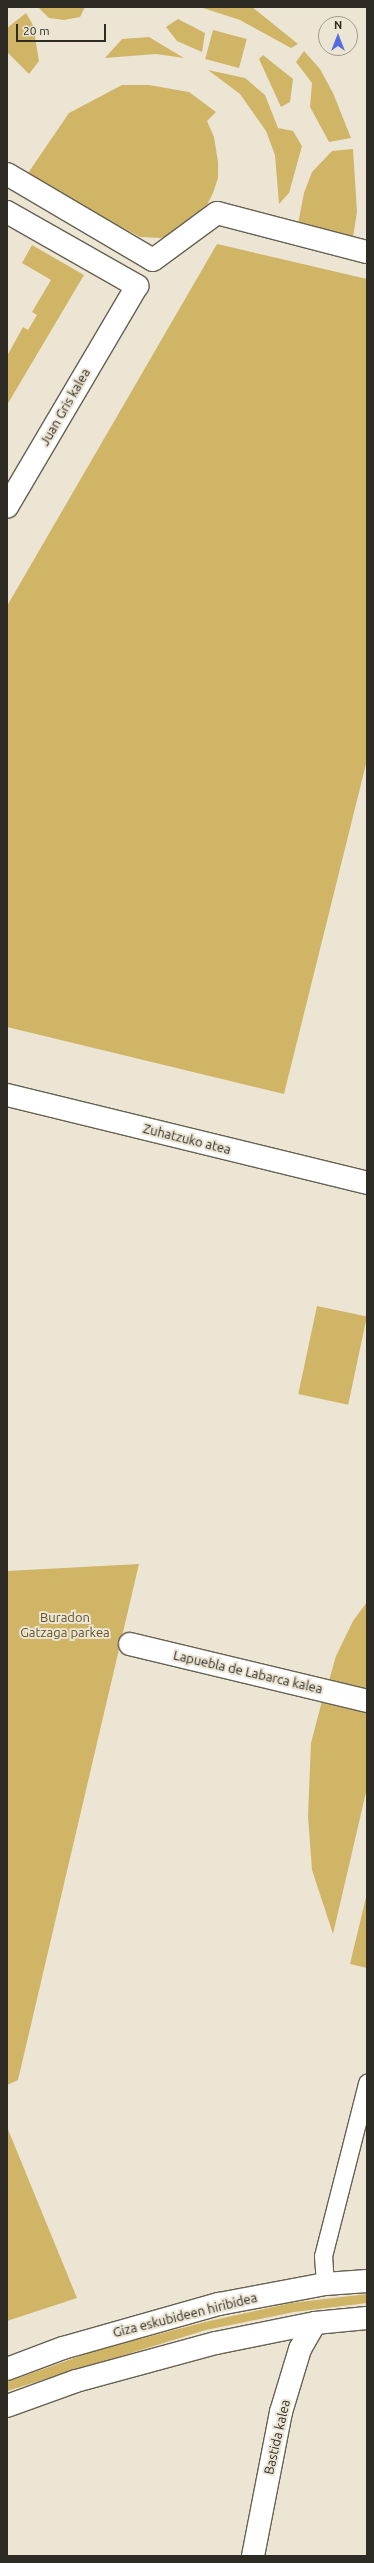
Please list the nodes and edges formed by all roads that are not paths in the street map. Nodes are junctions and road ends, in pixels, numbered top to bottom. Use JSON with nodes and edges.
{"nodes":[{"id":1,"x":7,"y":174,"type":"edge"},
{"id":2,"x":7,"y":212,"type":"edge"},
{"id":3,"x":367,"y":252,"type":"edge"},
{"id":4,"x":7,"y":507,"type":"edge"},
{"id":5,"x":7,"y":1095,"type":"edge"},
{"id":6,"x":367,"y":1183,"type":"edge"},
{"id":7,"x":130,"y":1644,"type":"dead end"},
{"id":8,"x":367,"y":1701,"type":"edge"},
{"id":9,"x":367,"y":2083,"type":"edge"},
{"id":10,"x":367,"y":2281,"type":"edge"},
{"id":11,"x":325,"y":2284,"type":"junction"},
{"id":12,"x":367,"y":2318,"type":"edge"},
{"id":13,"x":315,"y":2323,"type":"junction"},
{"id":14,"x":7,"y":2369,"type":"edge"},
{"id":15,"x":7,"y":2406,"type":"edge"},
{"id":16,"x":253,"y":2556,"type":"edge"}],
"edges":[{"from":1,"to":3,"type":"street"},
{"from":2,"to":4,"type":"street","name":"Juan Gris kalea"},
{"from":5,"to":6,"type":"street","name":"Zuhatzuko atea"},
{"from":7,"to":8,"type":"street","name":"Lapuebla de Labarca kalea"},
{"from":9,"to":11,"type":"lane"},
{"from":10,"to":11,"type":"street","name":"Giza eskubideen hiribidea"},
{"from":11,"to":14,"type":"street","name":"Giza eskubideen hiribidea"},
{"from":12,"to":13,"type":"street"},
{"from":13,"to":15,"type":"street"},
{"from":13,"to":16,"type":"street","name":"Bastida kalea"}]}
